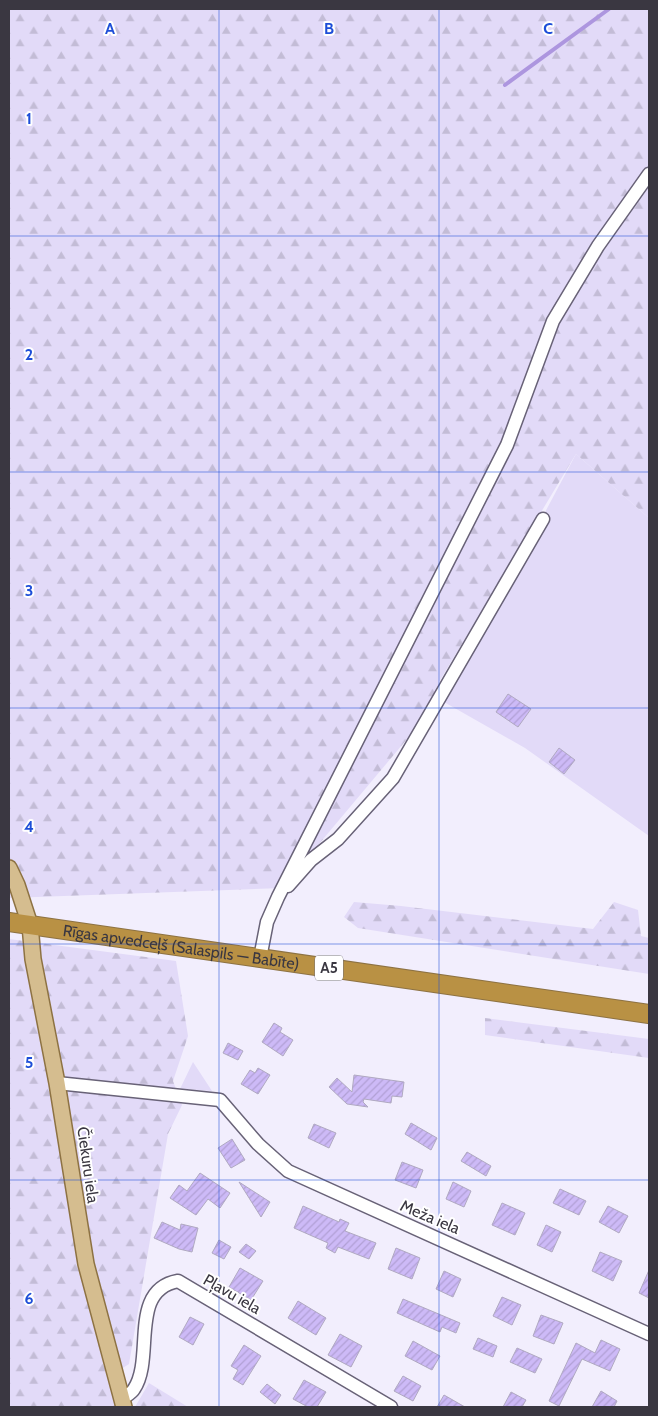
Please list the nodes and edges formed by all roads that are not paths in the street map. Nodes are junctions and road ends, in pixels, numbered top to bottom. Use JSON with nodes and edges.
{"nodes":[{"id":1,"x":649,"y":174,"type":"edge"},
{"id":2,"x":543,"y":519,"type":"dead end"},
{"id":3,"x":9,"y":868,"type":"edge"},
{"id":4,"x":278,"y":897,"type":"junction"},
{"id":5,"x":9,"y":922,"type":"edge"},
{"id":6,"x":30,"y":925,"type":"junction"},
{"id":7,"x":260,"y":958,"type":"junction"},
{"id":8,"x":649,"y":1014,"type":"edge"},
{"id":9,"x":57,"y":1083,"type":"junction"},
{"id":10,"x":649,"y":1334,"type":"edge"},
{"id":11,"x":123,"y":1403,"type":"edge"},
{"id":12,"x":391,"y":1407,"type":"edge"}],
"edges":[{"from":1,"to":4,"type":"street"},
{"from":2,"to":4,"type":"street"},
{"from":3,"to":6,"type":"main road","name":"Čiekuru iela"},
{"from":4,"to":7,"type":"street"},
{"from":5,"to":6,"type":"highway","name":"Rīgas apvedceļš (Salaspils — Babīte)","number":"A5"},
{"from":6,"to":7,"type":"highway","name":"Rīgas apvedceļš (Salaspils — Babīte)","number":"A5"},
{"from":6,"to":9,"type":"main road","name":"Čiekuru iela"},
{"from":7,"to":8,"type":"highway","name":"Rīgas apvedceļš (Salaspils — Babīte)","number":"A5"},
{"from":9,"to":10,"type":"street","name":"Meža iela"},
{"from":9,"to":11,"type":"main road","name":"Čiekuru iela"},
{"from":11,"to":12,"type":"street","name":"Pļavu iela"}]}
